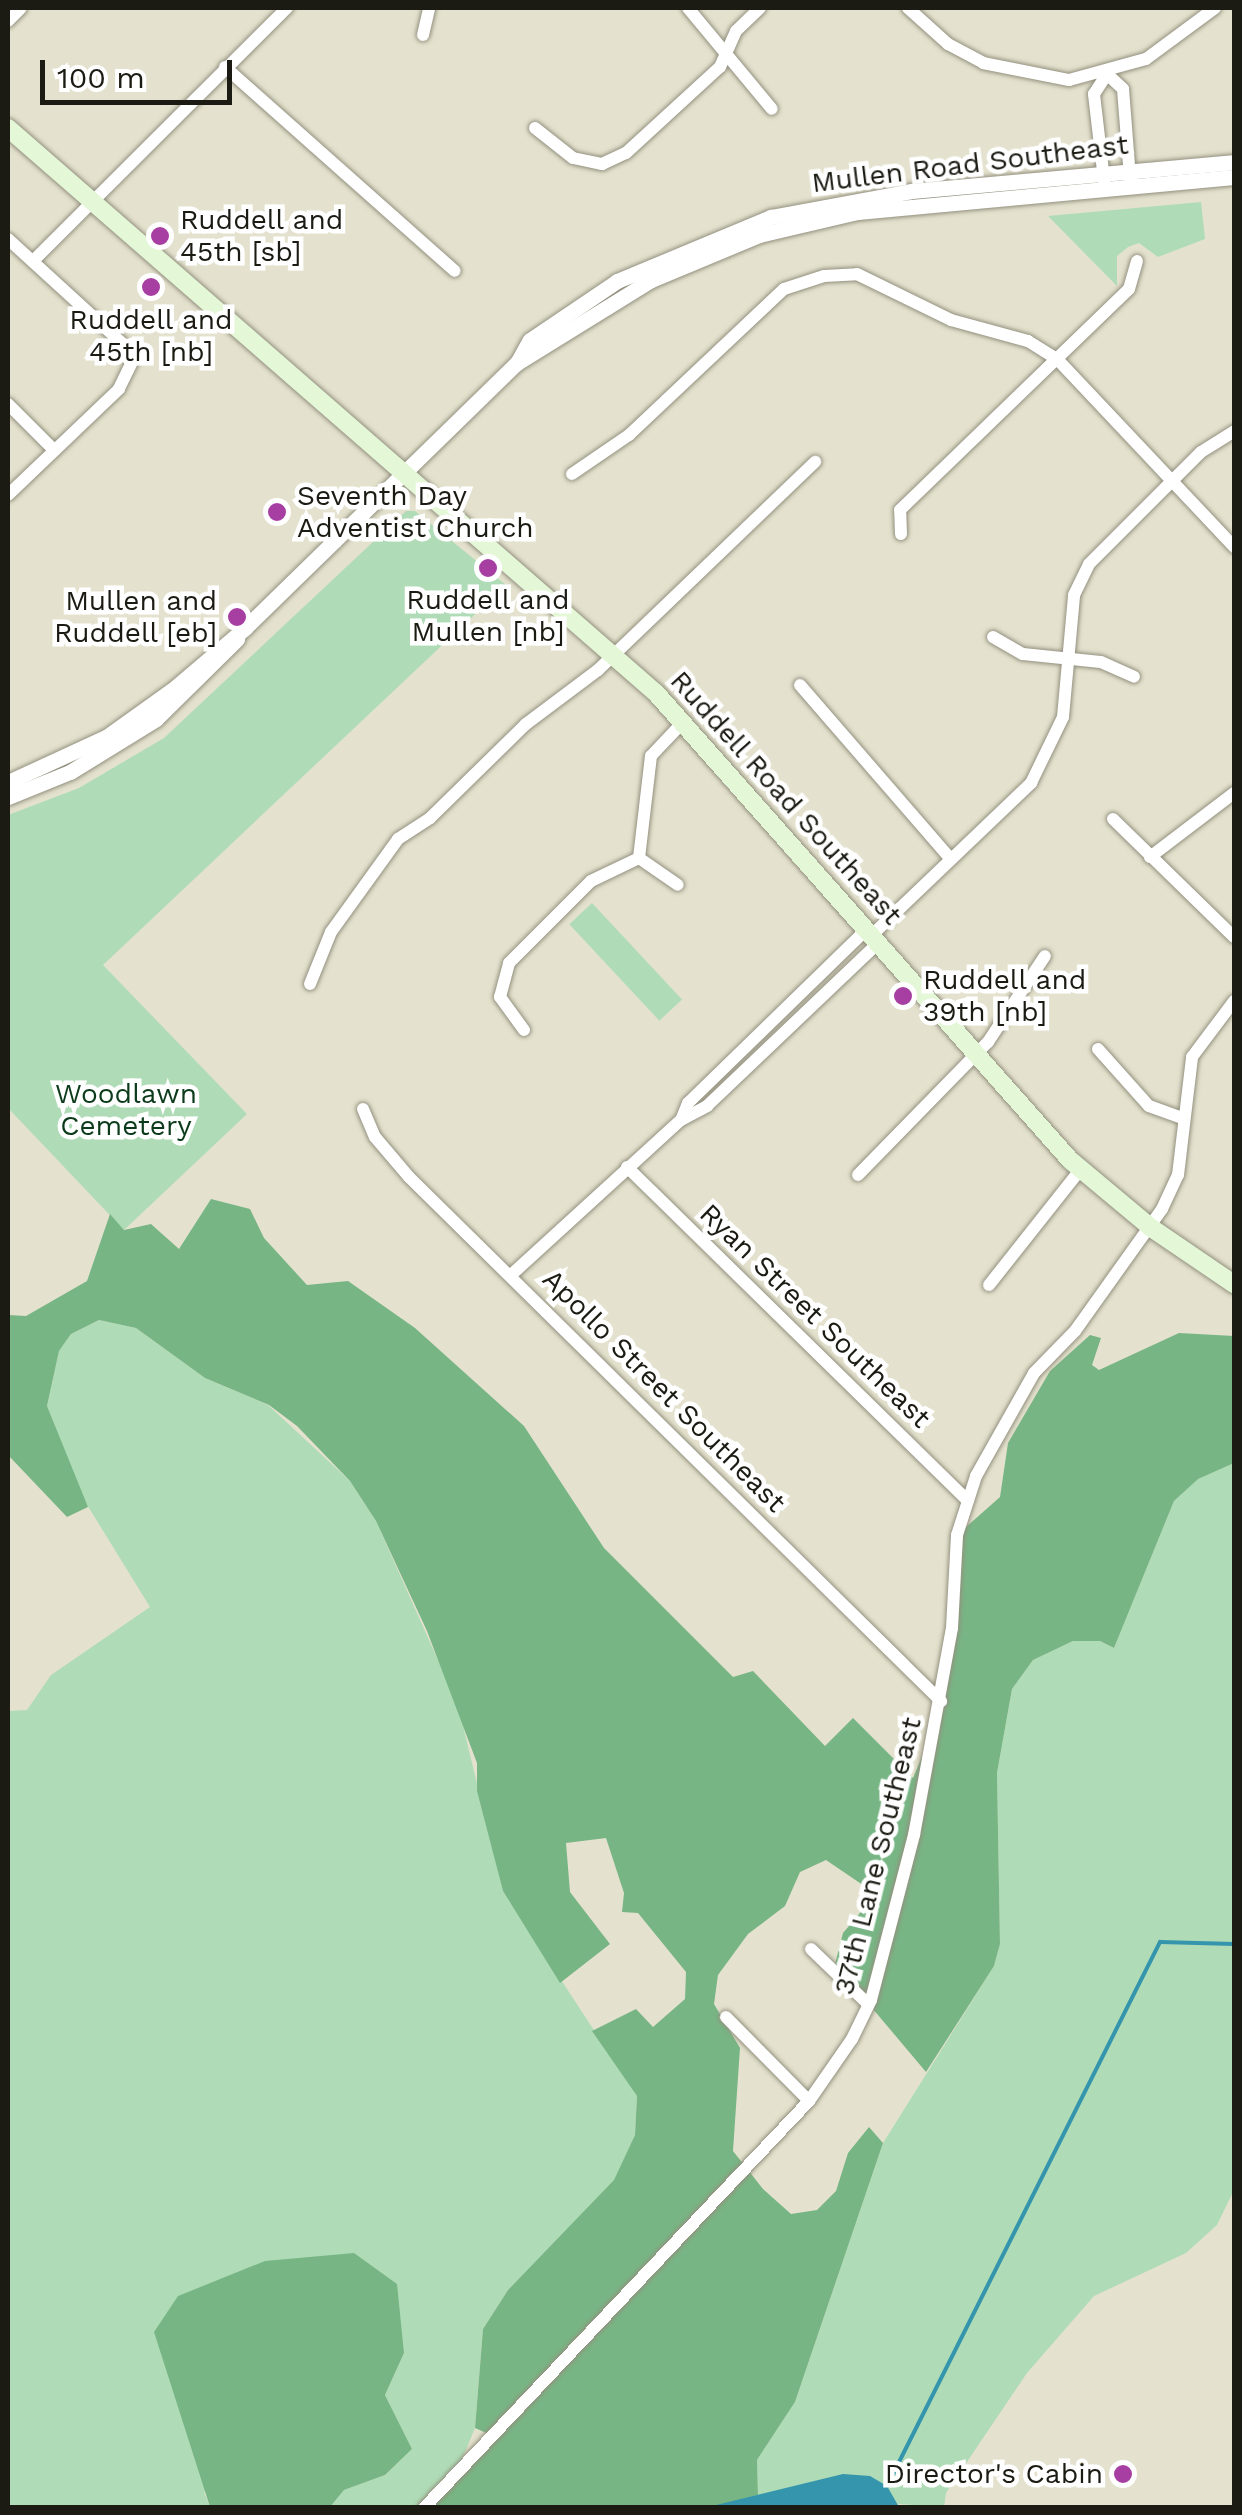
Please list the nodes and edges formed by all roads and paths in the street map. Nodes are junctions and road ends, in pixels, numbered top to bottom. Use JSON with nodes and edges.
{"nodes":[{"id":1,"x":21,"y":8,"type":"edge"},
{"id":2,"x":287,"y":8,"type":"edge"},
{"id":3,"x":430,"y":8,"type":"edge"},
{"id":4,"x":688,"y":8,"type":"edge"},
{"id":5,"x":760,"y":8,"type":"edge"},
{"id":6,"x":908,"y":8,"type":"edge"},
{"id":7,"x":1215,"y":8,"type":"edge"},
{"id":8,"x":8,"y":21,"type":"edge"},
{"id":9,"x":423,"y":34,"type":"dead end"},
{"id":10,"x":728,"y":50,"type":"junction"},
{"id":11,"x":225,"y":67,"type":"junction"},
{"id":12,"x":1107,"y":74,"type":"junction"},
{"id":13,"x":772,"y":109,"type":"dead end"},
{"id":14,"x":8,"y":128,"type":"edge"},
{"id":15,"x":535,"y":128,"type":"dead end"},
{"id":16,"x":1234,"y":162,"type":"edge"},
{"id":17,"x":1130,"y":177,"type":"junction"},
{"id":18,"x":1234,"y":177,"type":"edge"},
{"id":19,"x":1104,"y":180,"type":"junction"},
{"id":20,"x":87,"y":202,"type":"junction"},
{"id":21,"x":8,"y":239,"type":"edge"},
{"id":22,"x":33,"y":261,"type":"junction"},
{"id":23,"x":1137,"y":261,"type":"dead end"},
{"id":24,"x":455,"y":271,"type":"dead end"},
{"id":25,"x":1058,"y":360,"type":"junction"},
{"id":26,"x":8,"y":404,"type":"edge"},
{"id":27,"x":1234,"y":430,"type":"edge"},
{"id":28,"x":54,"y":450,"type":"junction"},
{"id":29,"x":814,"y":462,"type":"dead end"},
{"id":30,"x":402,"y":474,"type":"junction"},
{"id":31,"x":572,"y":474,"type":"dead end"},
{"id":32,"x":1170,"y":481,"type":"junction"},
{"id":33,"x":8,"y":496,"type":"edge"},
{"id":34,"x":900,"y":534,"type":"dead end"},
{"id":35,"x":1234,"y":547,"type":"edge"},
{"id":36,"x":245,"y":628,"type":"junction"},
{"id":37,"x":993,"y":637,"type":"dead end"},
{"id":38,"x":612,"y":655,"type":"junction"},
{"id":39,"x":1067,"y":662,"type":"junction"},
{"id":40,"x":1134,"y":676,"type":"dead end"},
{"id":41,"x":800,"y":685,"type":"dead end"},
{"id":42,"x":684,"y":721,"type":"junction"},
{"id":43,"x":8,"y":782,"type":"edge"},
{"id":44,"x":1234,"y":793,"type":"edge"},
{"id":45,"x":8,"y":797,"type":"edge"},
{"id":46,"x":1113,"y":819,"type":"dead end"},
{"id":47,"x":948,"y":856,"type":"junction"},
{"id":48,"x":1150,"y":857,"type":"junction"},
{"id":49,"x":639,"y":858,"type":"junction"},
{"id":50,"x":678,"y":885,"type":"dead end"},
{"id":51,"x":873,"y":935,"type":"junction"},
{"id":52,"x":1234,"y":937,"type":"edge"},
{"id":53,"x":1045,"y":956,"type":"dead end"},
{"id":54,"x":310,"y":984,"type":"dead end"},
{"id":55,"x":1234,"y":1001,"type":"edge"},
{"id":56,"x":524,"y":1030,"type":"dead end"},
{"id":57,"x":1098,"y":1048,"type":"dead end"},
{"id":58,"x":976,"y":1054,"type":"junction"},
{"id":59,"x":363,"y":1109,"type":"dead end"},
{"id":60,"x":1182,"y":1118,"type":"junction"},
{"id":61,"x":626,"y":1167,"type":"junction"},
{"id":62,"x":1080,"y":1170,"type":"junction"},
{"id":63,"x":858,"y":1175,"type":"dead end"},
{"id":64,"x":1150,"y":1228,"type":"junction"},
{"id":65,"x":512,"y":1274,"type":"junction"},
{"id":66,"x":1234,"y":1284,"type":"edge"},
{"id":67,"x":988,"y":1285,"type":"dead end"},
{"id":68,"x":968,"y":1502,"type":"junction"},
{"id":69,"x":941,"y":1701,"type":"junction"},
{"id":70,"x":812,"y":1948,"type":"dead end"},
{"id":71,"x":868,"y":2004,"type":"junction"},
{"id":72,"x":726,"y":2017,"type":"dead end"},
{"id":73,"x":809,"y":2100,"type":"junction"},
{"id":74,"x":424,"y":2508,"type":"edge"}],
"edges":[{"from":1,"to":8,"type":"street"},
{"from":2,"to":11,"type":"street"},
{"from":3,"to":9,"type":"street"},
{"from":4,"to":10,"type":"street"},
{"from":5,"to":10,"type":"street"},
{"from":6,"to":12,"type":"street"},
{"from":7,"to":12,"type":"street"},
{"from":10,"to":13,"type":"street"},
{"from":10,"to":15,"type":"street"},
{"from":11,"to":20,"type":"street"},
{"from":11,"to":24,"type":"street"},
{"from":12,"to":17,"type":"street"},
{"from":12,"to":19,"type":"street"},
{"from":14,"to":20,"type":"main road","name":"Ruddell Road Southeast"},
{"from":16,"to":17,"type":"street","name":"Mullen Road Southeast"},
{"from":17,"to":18,"type":"street","name":"Mullen Road Southeast"},
{"from":17,"to":19,"type":"street","name":"Mullen Road Southeast"},
{"from":19,"to":30,"type":"street","name":"Mullen Road Southeast"},
{"from":20,"to":22,"type":"street"},
{"from":20,"to":30,"type":"main road","name":"Ruddell Road Southeast"},
{"from":21,"to":22,"type":"street"},
{"from":22,"to":28,"type":"street"},
{"from":23,"to":25,"type":"street"},
{"from":25,"to":31,"type":"street"},
{"from":25,"to":32,"type":"street"},
{"from":25,"to":34,"type":"street"},
{"from":26,"to":28,"type":"street"},
{"from":27,"to":32,"type":"street"},
{"from":28,"to":33,"type":"street"},
{"from":29,"to":38,"type":"street"},
{"from":30,"to":36,"type":"street","name":"Mullen Road Southeast"},
{"from":30,"to":38,"type":"main road","name":"Ruddell Road Southeast"},
{"from":32,"to":35,"type":"street"},
{"from":32,"to":39,"type":"street"},
{"from":36,"to":43,"type":"street","name":"Mullen Road Southeast"},
{"from":36,"to":45,"type":"street","name":"Mullen Road Southeast"},
{"from":37,"to":39,"type":"street"},
{"from":38,"to":42,"type":"main road","name":"Ruddell Road Southeast"},
{"from":38,"to":54,"type":"street"},
{"from":39,"to":40,"type":"street"},
{"from":39,"to":47,"type":"street"},
{"from":41,"to":47,"type":"street"},
{"from":42,"to":49,"type":"street"},
{"from":42,"to":51,"type":"main road","name":"Ruddell Road Southeast"},
{"from":44,"to":48,"type":"street"},
{"from":46,"to":48,"type":"street"},
{"from":47,"to":51,"type":"street"},
{"from":48,"to":52,"type":"street"},
{"from":49,"to":50,"type":"street"},
{"from":49,"to":56,"type":"street"},
{"from":51,"to":58,"type":"main road","name":"Ruddell Road Southeast"},
{"from":51,"to":61,"type":"street"},
{"from":53,"to":58,"type":"street"},
{"from":55,"to":60,"type":"street","name":"37th Lane Southeast"},
{"from":57,"to":60,"type":"street"},
{"from":58,"to":62,"type":"main road","name":"Ruddell Road Southeast"},
{"from":58,"to":63,"type":"street"},
{"from":59,"to":65,"type":"street","name":"Apollo Street Southeast"},
{"from":60,"to":64,"type":"street","name":"37th Lane Southeast"},
{"from":61,"to":65,"type":"street"},
{"from":61,"to":68,"type":"street","name":"Ryan Street Southeast"},
{"from":62,"to":64,"type":"main road","name":"Ruddell Road Southeast"},
{"from":62,"to":67,"type":"street"},
{"from":64,"to":66,"type":"main road","name":"Ruddell Road Southeast"},
{"from":64,"to":68,"type":"street","name":"37th Lane Southeast"},
{"from":65,"to":69,"type":"street","name":"Apollo Street Southeast"},
{"from":68,"to":69,"type":"street","name":"37th Lane Southeast"},
{"from":69,"to":71,"type":"street","name":"37th Lane Southeast"},
{"from":70,"to":71,"type":"street"},
{"from":71,"to":73,"type":"street","name":"37th Lane Southeast"},
{"from":72,"to":73,"type":"street"},
{"from":73,"to":74,"type":"street","name":"37th Lane Southeast"}]}
